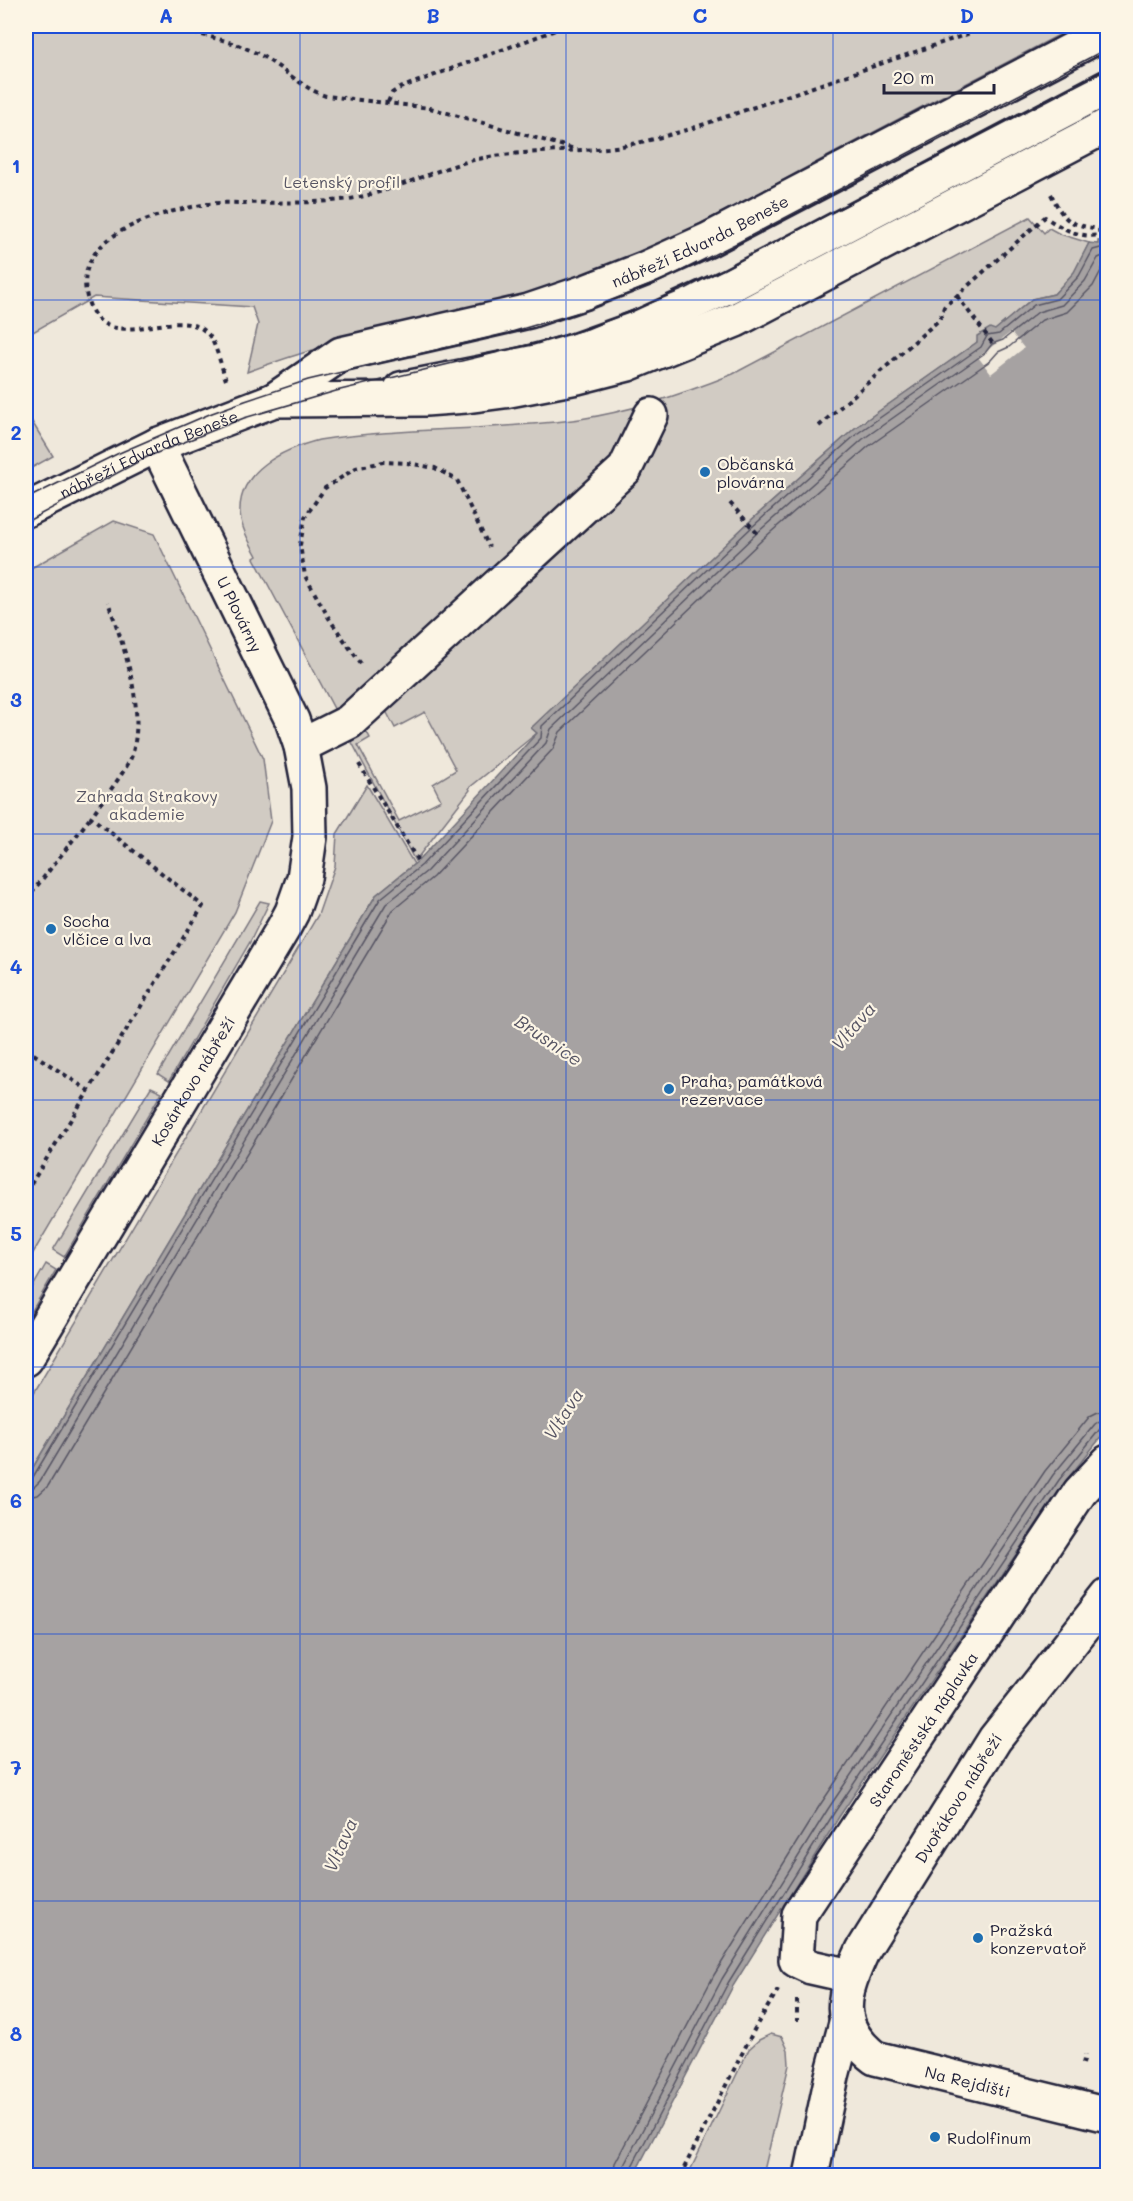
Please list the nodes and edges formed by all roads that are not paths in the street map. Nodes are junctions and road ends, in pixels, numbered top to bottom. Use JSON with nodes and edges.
{"nodes":[{"id":1,"x":1107,"y":31,"type":"edge"},
{"id":2,"x":1107,"y":87,"type":"edge"},
{"id":3,"x":1107,"y":125,"type":"edge"},
{"id":4,"x":353,"y":399,"type":"junction"},
{"id":5,"x":274,"y":400,"type":"junction"},
{"id":6,"x":651,"y":415,"type":"dead end"},
{"id":7,"x":157,"y":445,"type":"junction"},
{"id":8,"x":26,"y":510,"type":"edge"},
{"id":9,"x":301,"y":746,"type":"junction"},
{"id":10,"x":309,"y":788,"type":"joint"},
{"id":11,"x":26,"y":1359,"type":"edge"},
{"id":12,"x":1107,"y":1462,"type":"edge"},
{"id":13,"x":1107,"y":1596,"type":"edge"},
{"id":14,"x":851,"y":1976,"type":"junction"},
{"id":15,"x":846,"y":2019,"type":"junction"},
{"id":16,"x":1107,"y":2115,"type":"edge"},
{"id":17,"x":811,"y":2175,"type":"edge"}],
"edges":[{"from":1,"to":5,"type":"street","name":"nábřeží Edvarda Beneše"},
{"from":2,"to":4,"type":"street"},
{"from":3,"to":4,"type":"street","name":"nábřeží Edvarda Beneše"},
{"from":4,"to":5,"type":"street","name":"nábřeží Edvarda Beneše"},
{"from":5,"to":7,"type":"street","name":"nábřeží Edvarda Beneše"},
{"from":6,"to":9,"type":"street"},
{"from":7,"to":8,"type":"street","name":"nábřeží Edvarda Beneše"},
{"from":7,"to":9,"type":"street","name":"U Plovárny"},
{"from":9,"to":10,"type":"street","name":"U Plovárny"},
{"from":10,"to":11,"type":"street","name":"Kosárkovo nábřeží"},
{"from":12,"to":14,"type":"street","name":"Staroměstská náplavka"},
{"from":13,"to":14,"type":"street","name":"Dvořákovo nábřeží"},
{"from":14,"to":15,"type":"street","name":"Dvořákovo nábřeží"},
{"from":15,"to":16,"type":"street","name":"Na Rejdišti"},
{"from":15,"to":17,"type":"street","name":"Dvořákovo nábřeží"}]}
